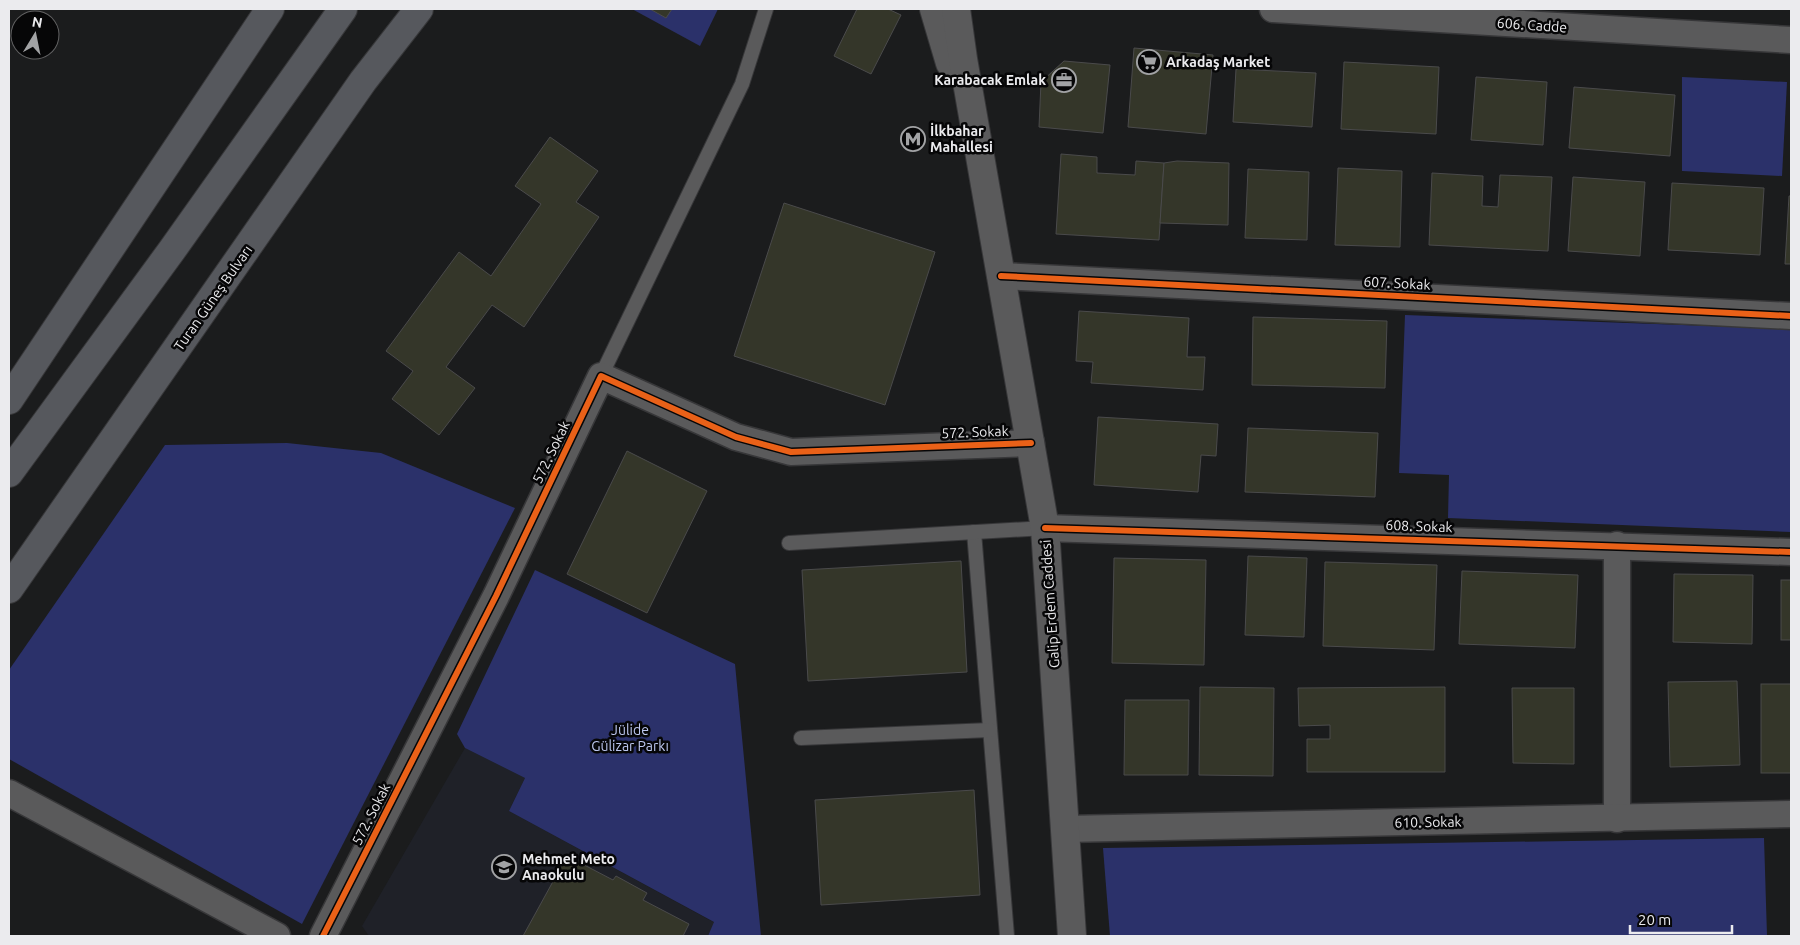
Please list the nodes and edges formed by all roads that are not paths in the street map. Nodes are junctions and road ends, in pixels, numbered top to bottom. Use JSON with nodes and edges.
{"nodes":[{"id":1,"x":270,"y":9,"type":"edge"},
{"id":2,"x":343,"y":9,"type":"edge"},
{"id":3,"x":419,"y":9,"type":"edge"},
{"id":4,"x":766,"y":9,"type":"edge"},
{"id":5,"x":934,"y":9,"type":"edge"},
{"id":6,"x":956,"y":9,"type":"edge"},
{"id":7,"x":1273,"y":9,"type":"edge"},
{"id":8,"x":1791,"y":40,"type":"edge"},
{"id":9,"x":1001,"y":276,"type":"junction"},
{"id":10,"x":1791,"y":316,"type":"edge"},
{"id":11,"x":601,"y":376,"type":"junction"},
{"id":12,"x":9,"y":400,"type":"edge"},
{"id":13,"x":1031,"y":443,"type":"junction"},
{"id":14,"x":9,"y":472,"type":"edge"},
{"id":15,"x":1045,"y":528,"type":"junction"},
{"id":16,"x":974,"y":532,"type":"junction"},
{"id":17,"x":789,"y":544,"type":"dead end"},
{"id":18,"x":1616,"y":545,"type":"junction"},
{"id":19,"x":1791,"y":552,"type":"edge"},
{"id":20,"x":9,"y":589,"type":"edge"},
{"id":21,"x":990,"y":730,"type":"junction"},
{"id":22,"x":801,"y":738,"type":"dead end"},
{"id":23,"x":9,"y":793,"type":"edge"},
{"id":24,"x":1791,"y":814,"type":"edge"},
{"id":25,"x":1617,"y":819,"type":"junction"},
{"id":26,"x":1065,"y":829,"type":"junction"},
{"id":27,"x":277,"y":936,"type":"edge"},
{"id":28,"x":323,"y":936,"type":"edge"},
{"id":29,"x":1007,"y":936,"type":"edge"},
{"id":30,"x":1072,"y":936,"type":"edge"}],
"edges":[{"from":1,"to":12,"type":"main road"},
{"from":2,"to":14,"type":"main road"},
{"from":3,"to":20,"type":"main road","name":"Turan Güneş Bulvarı"},
{"from":4,"to":11,"type":"lane"},
{"from":5,"to":9,"type":"main road","name":"Galip Erdem Caddesi"},
{"from":6,"to":9,"type":"main road","name":"Galip Erdem Caddesi"},
{"from":7,"to":8,"type":"street","name":"606. Cadde"},
{"from":9,"to":10,"type":"street","name":"607. Sokak"},
{"from":9,"to":13,"type":"main road","name":"Galip Erdem Caddesi"},
{"from":11,"to":13,"type":"street","name":"572. Sokak"},
{"from":11,"to":28,"type":"street","name":"572. Sokak"},
{"from":13,"to":15,"type":"main road","name":"Galip Erdem Caddesi"},
{"from":15,"to":16,"type":"lane"},
{"from":15,"to":18,"type":"street","name":"608. Sokak"},
{"from":15,"to":26,"type":"main road","name":"Galip Erdem Caddesi"},
{"from":16,"to":17,"type":"lane"},
{"from":16,"to":21,"type":"lane"},
{"from":18,"to":19,"type":"street","name":"608. Sokak"},
{"from":18,"to":25,"type":"street"},
{"from":21,"to":22,"type":"lane"},
{"from":21,"to":29,"type":"lane"},
{"from":23,"to":27,"type":"street"},
{"from":24,"to":25,"type":"street","name":"610. Sokak"},
{"from":25,"to":26,"type":"street","name":"610. Sokak"},
{"from":26,"to":30,"type":"main road","name":"Galip Erdem Caddesi"}]}
